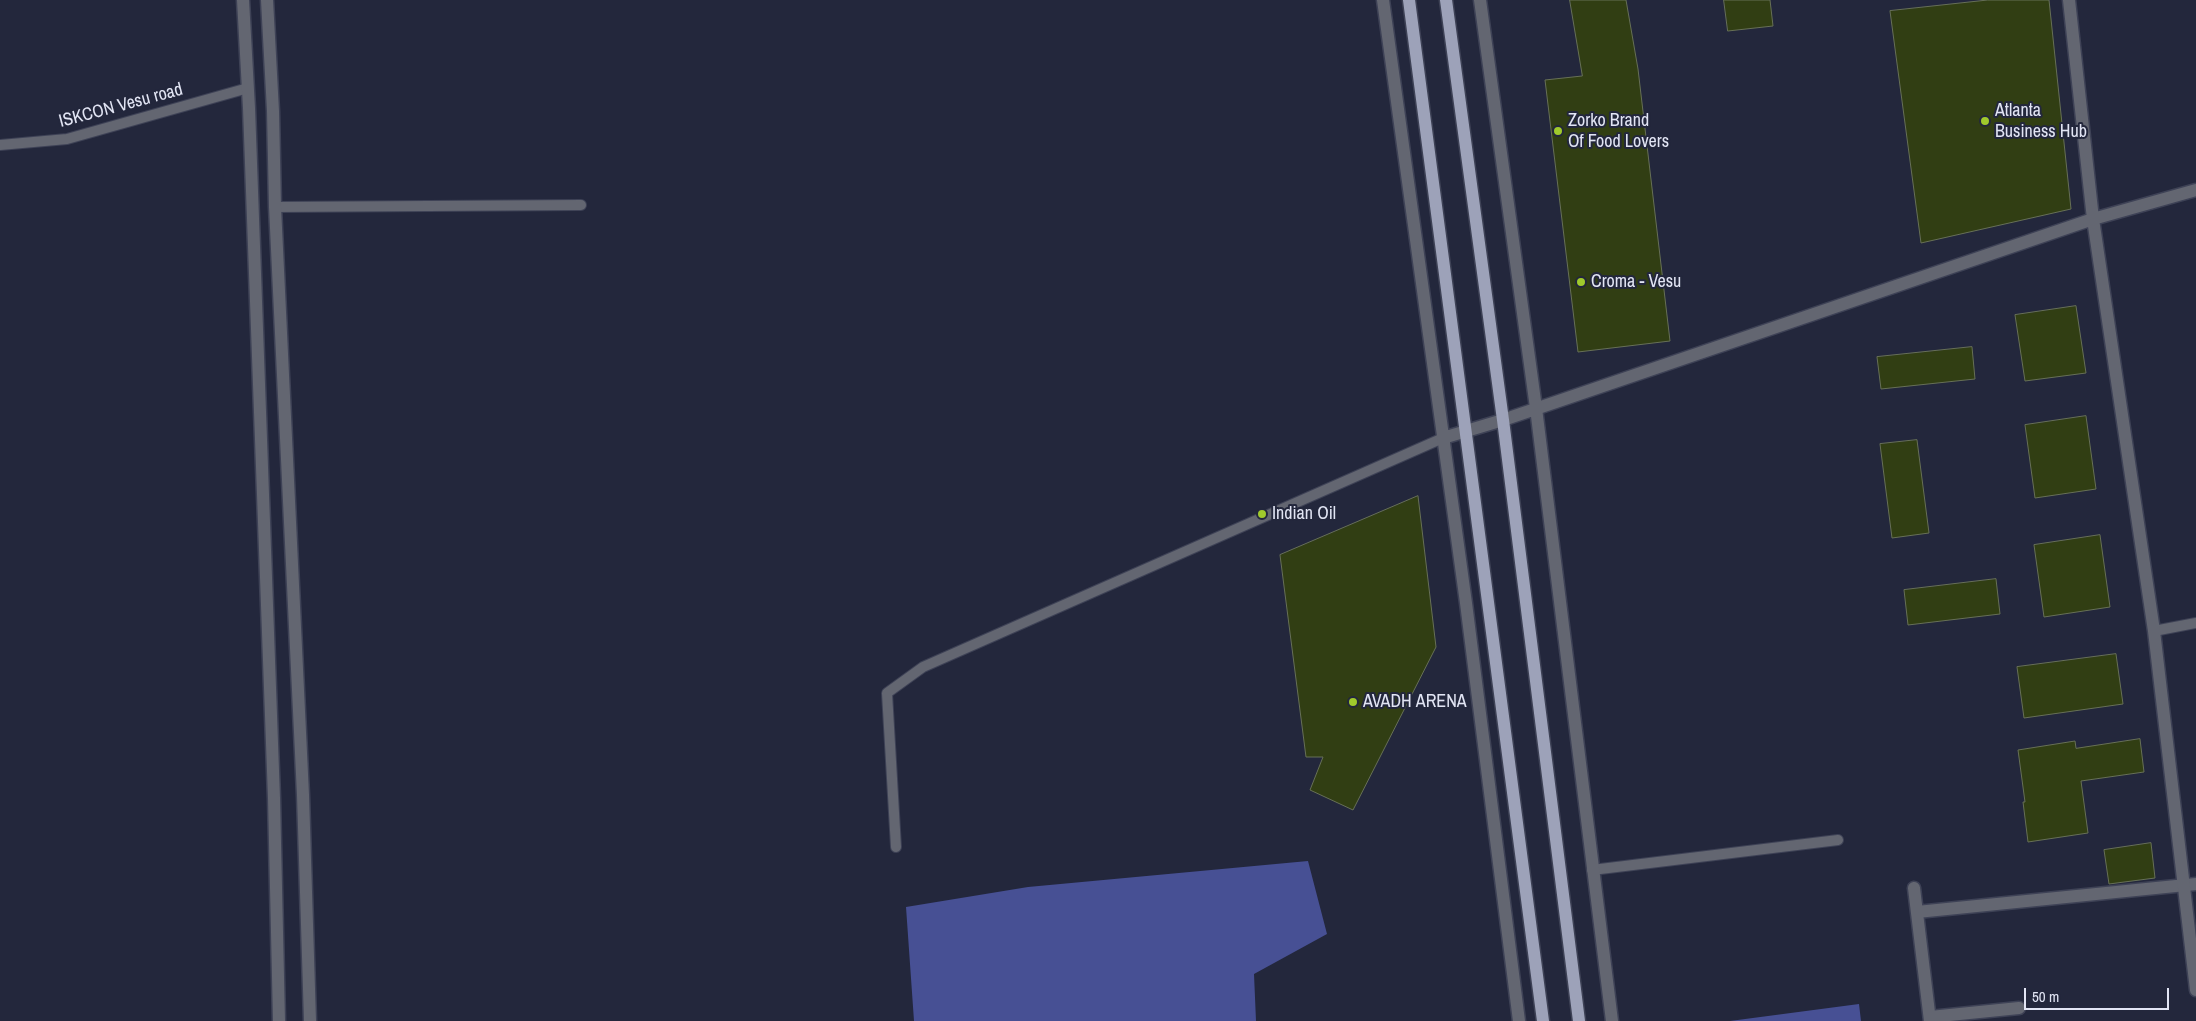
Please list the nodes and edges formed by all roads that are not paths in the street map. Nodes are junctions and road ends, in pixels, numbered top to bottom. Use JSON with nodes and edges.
{"nodes":[{"id":1,"x":243,"y":0,"type":"edge"},
{"id":2,"x":267,"y":0,"type":"edge"},
{"id":3,"x":1383,"y":0,"type":"edge"},
{"id":4,"x":1409,"y":0,"type":"edge"},
{"id":5,"x":1446,"y":0,"type":"edge"},
{"id":6,"x":1480,"y":0,"type":"edge"},
{"id":7,"x":2069,"y":0,"type":"edge"},
{"id":8,"x":248,"y":88,"type":"junction"},
{"id":9,"x":0,"y":145,"type":"edge"},
{"id":10,"x":2196,"y":190,"type":"edge"},
{"id":11,"x":581,"y":205,"type":"dead end"},
{"id":12,"x":275,"y":207,"type":"junction"},
{"id":13,"x":2093,"y":219,"type":"junction"},
{"id":14,"x":1536,"y":408,"type":"junction"},
{"id":15,"x":1503,"y":420,"type":"junction"},
{"id":16,"x":1466,"y":432,"type":"junction"},
{"id":17,"x":1443,"y":438,"type":"junction"},
{"id":18,"x":2196,"y":623,"type":"edge"},
{"id":19,"x":2154,"y":631,"type":"junction"},
{"id":20,"x":1838,"y":840,"type":"dead end"},
{"id":21,"x":896,"y":847,"type":"dead end"},
{"id":22,"x":1592,"y":870,"type":"junction"},
{"id":23,"x":2190,"y":885,"type":"edge"},
{"id":24,"x":1914,"y":888,"type":"dead end"},
{"id":25,"x":1917,"y":912,"type":"junction"},
{"id":26,"x":2192,"y":913,"type":"edge"},
{"id":27,"x":2196,"y":990,"type":"edge"},
{"id":28,"x":2019,"y":1008,"type":"dead end"},
{"id":29,"x":1930,"y":1019,"type":"edge"},
{"id":30,"x":279,"y":1021,"type":"edge"},
{"id":31,"x":310,"y":1021,"type":"edge"},
{"id":32,"x":1519,"y":1021,"type":"edge"},
{"id":33,"x":1543,"y":1021,"type":"edge"},
{"id":34,"x":1579,"y":1021,"type":"edge"},
{"id":35,"x":1612,"y":1021,"type":"edge"}],
"edges":[{"from":1,"to":8,"type":"street"},
{"from":2,"to":12,"type":"street"},
{"from":3,"to":17,"type":"street"},
{"from":4,"to":16,"type":"main road"},
{"from":5,"to":15,"type":"main road"},
{"from":6,"to":14,"type":"street"},
{"from":7,"to":13,"type":"street"},
{"from":8,"to":9,"type":"lane","name":"ISKCON Vesu road"},
{"from":8,"to":30,"type":"street"},
{"from":10,"to":13,"type":"street"},
{"from":11,"to":12,"type":"lane"},
{"from":12,"to":31,"type":"street"},
{"from":13,"to":14,"type":"street"},
{"from":13,"to":19,"type":"street"},
{"from":14,"to":15,"type":"street"},
{"from":14,"to":22,"type":"street"},
{"from":15,"to":16,"type":"street"},
{"from":15,"to":34,"type":"main road"},
{"from":16,"to":17,"type":"street"},
{"from":16,"to":33,"type":"main road"},
{"from":17,"to":21,"type":"lane"},
{"from":17,"to":32,"type":"street"},
{"from":18,"to":19,"type":"lane"},
{"from":19,"to":23,"type":"street"},
{"from":20,"to":22,"type":"lane"},
{"from":22,"to":35,"type":"street"},
{"from":23,"to":25,"type":"street"},
{"from":23,"to":26,"type":"street"},
{"from":24,"to":25,"type":"street"},
{"from":25,"to":29,"type":"street"},
{"from":26,"to":27,"type":"street"},
{"from":28,"to":29,"type":"street"}]}
